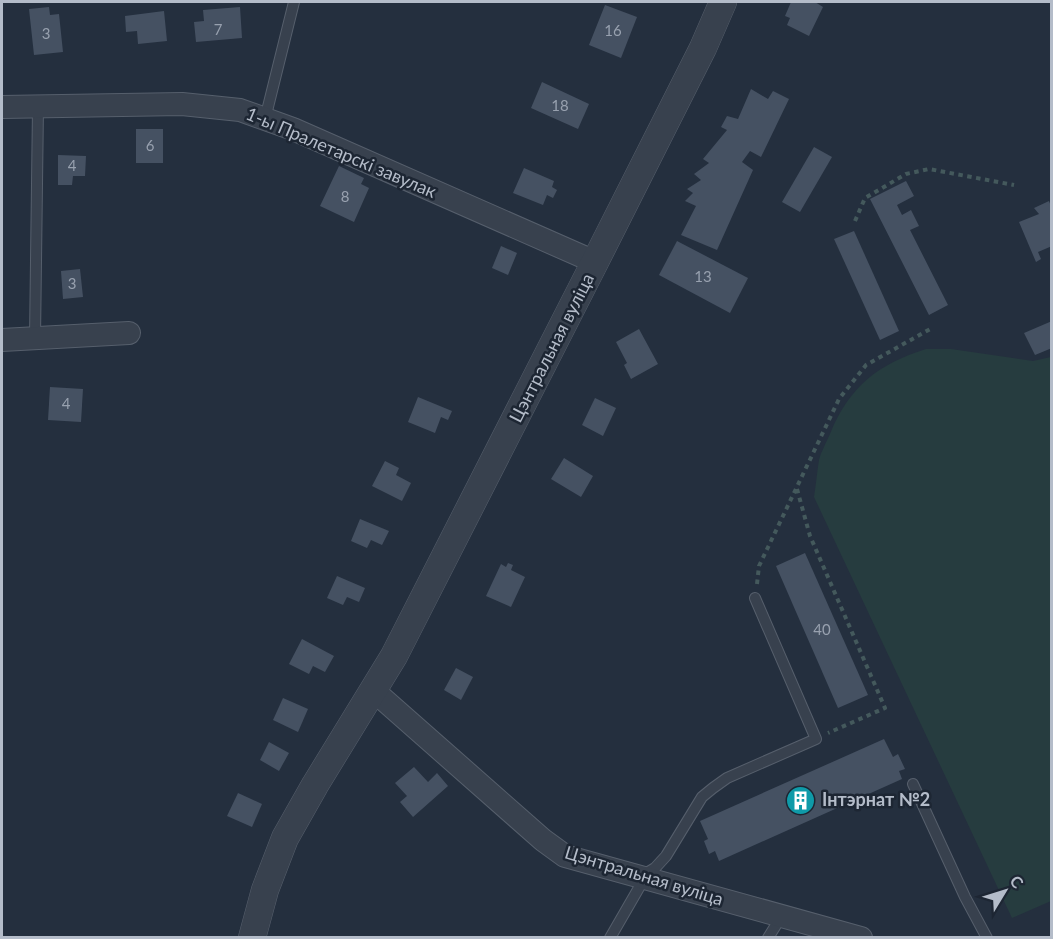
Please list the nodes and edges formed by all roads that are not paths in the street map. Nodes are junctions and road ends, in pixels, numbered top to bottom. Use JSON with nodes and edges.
{"nodes":[{"id":1,"x":294,"y":2,"type":"edge"},
{"id":2,"x":723,"y":2,"type":"edge"},
{"id":3,"x":38,"y":106,"type":"junction"},
{"id":4,"x":2,"y":107,"type":"edge"},
{"id":5,"x":265,"y":119,"type":"junction"},
{"id":6,"x":596,"y":262,"type":"junction"},
{"id":7,"x":129,"y":333,"type":"dead end"},
{"id":8,"x":35,"y":338,"type":"junction"},
{"id":9,"x":2,"y":340,"type":"edge"},
{"id":10,"x":755,"y":598,"type":"road end"},
{"id":11,"x":374,"y":691,"type":"junction"},
{"id":12,"x":913,"y":784,"type":"dead end"},
{"id":13,"x":640,"y":877,"type":"junction"},
{"id":14,"x":782,"y":916,"type":"junction"},
{"id":15,"x":252,"y":938,"type":"edge"},
{"id":16,"x":610,"y":938,"type":"edge"},
{"id":17,"x":768,"y":938,"type":"edge"},
{"id":18,"x":861,"y":938,"type":"edge"},
{"id":19,"x":987,"y":938,"type":"edge"}],
"edges":[{"from":1,"to":5,"type":"lane"},
{"from":2,"to":6,"type":"street","name":"Цэнтральная вуліца"},
{"from":3,"to":4,"type":"street","name":"1-ы Пралетарскі завулак"},
{"from":3,"to":5,"type":"street","name":"1-ы Пралетарскі завулак"},
{"from":3,"to":8,"type":"lane"},
{"from":5,"to":6,"type":"street","name":"1-ы Пралетарскі завулак"},
{"from":6,"to":11,"type":"street","name":"Цэнтральная вуліца"},
{"from":7,"to":8,"type":"street"},
{"from":8,"to":9,"type":"street"},
{"from":10,"to":13,"type":"lane"},
{"from":11,"to":13,"type":"street","name":"Цэнтральная вуліца"},
{"from":11,"to":15,"type":"street","name":"Цэнтральная вуліца"},
{"from":12,"to":19,"type":"lane"},
{"from":13,"to":14,"type":"street","name":"Цэнтральная вуліца"},
{"from":13,"to":16,"type":"lane"},
{"from":14,"to":17,"type":"lane"},
{"from":14,"to":18,"type":"street","name":"Цэнтральная вуліца"}]}
